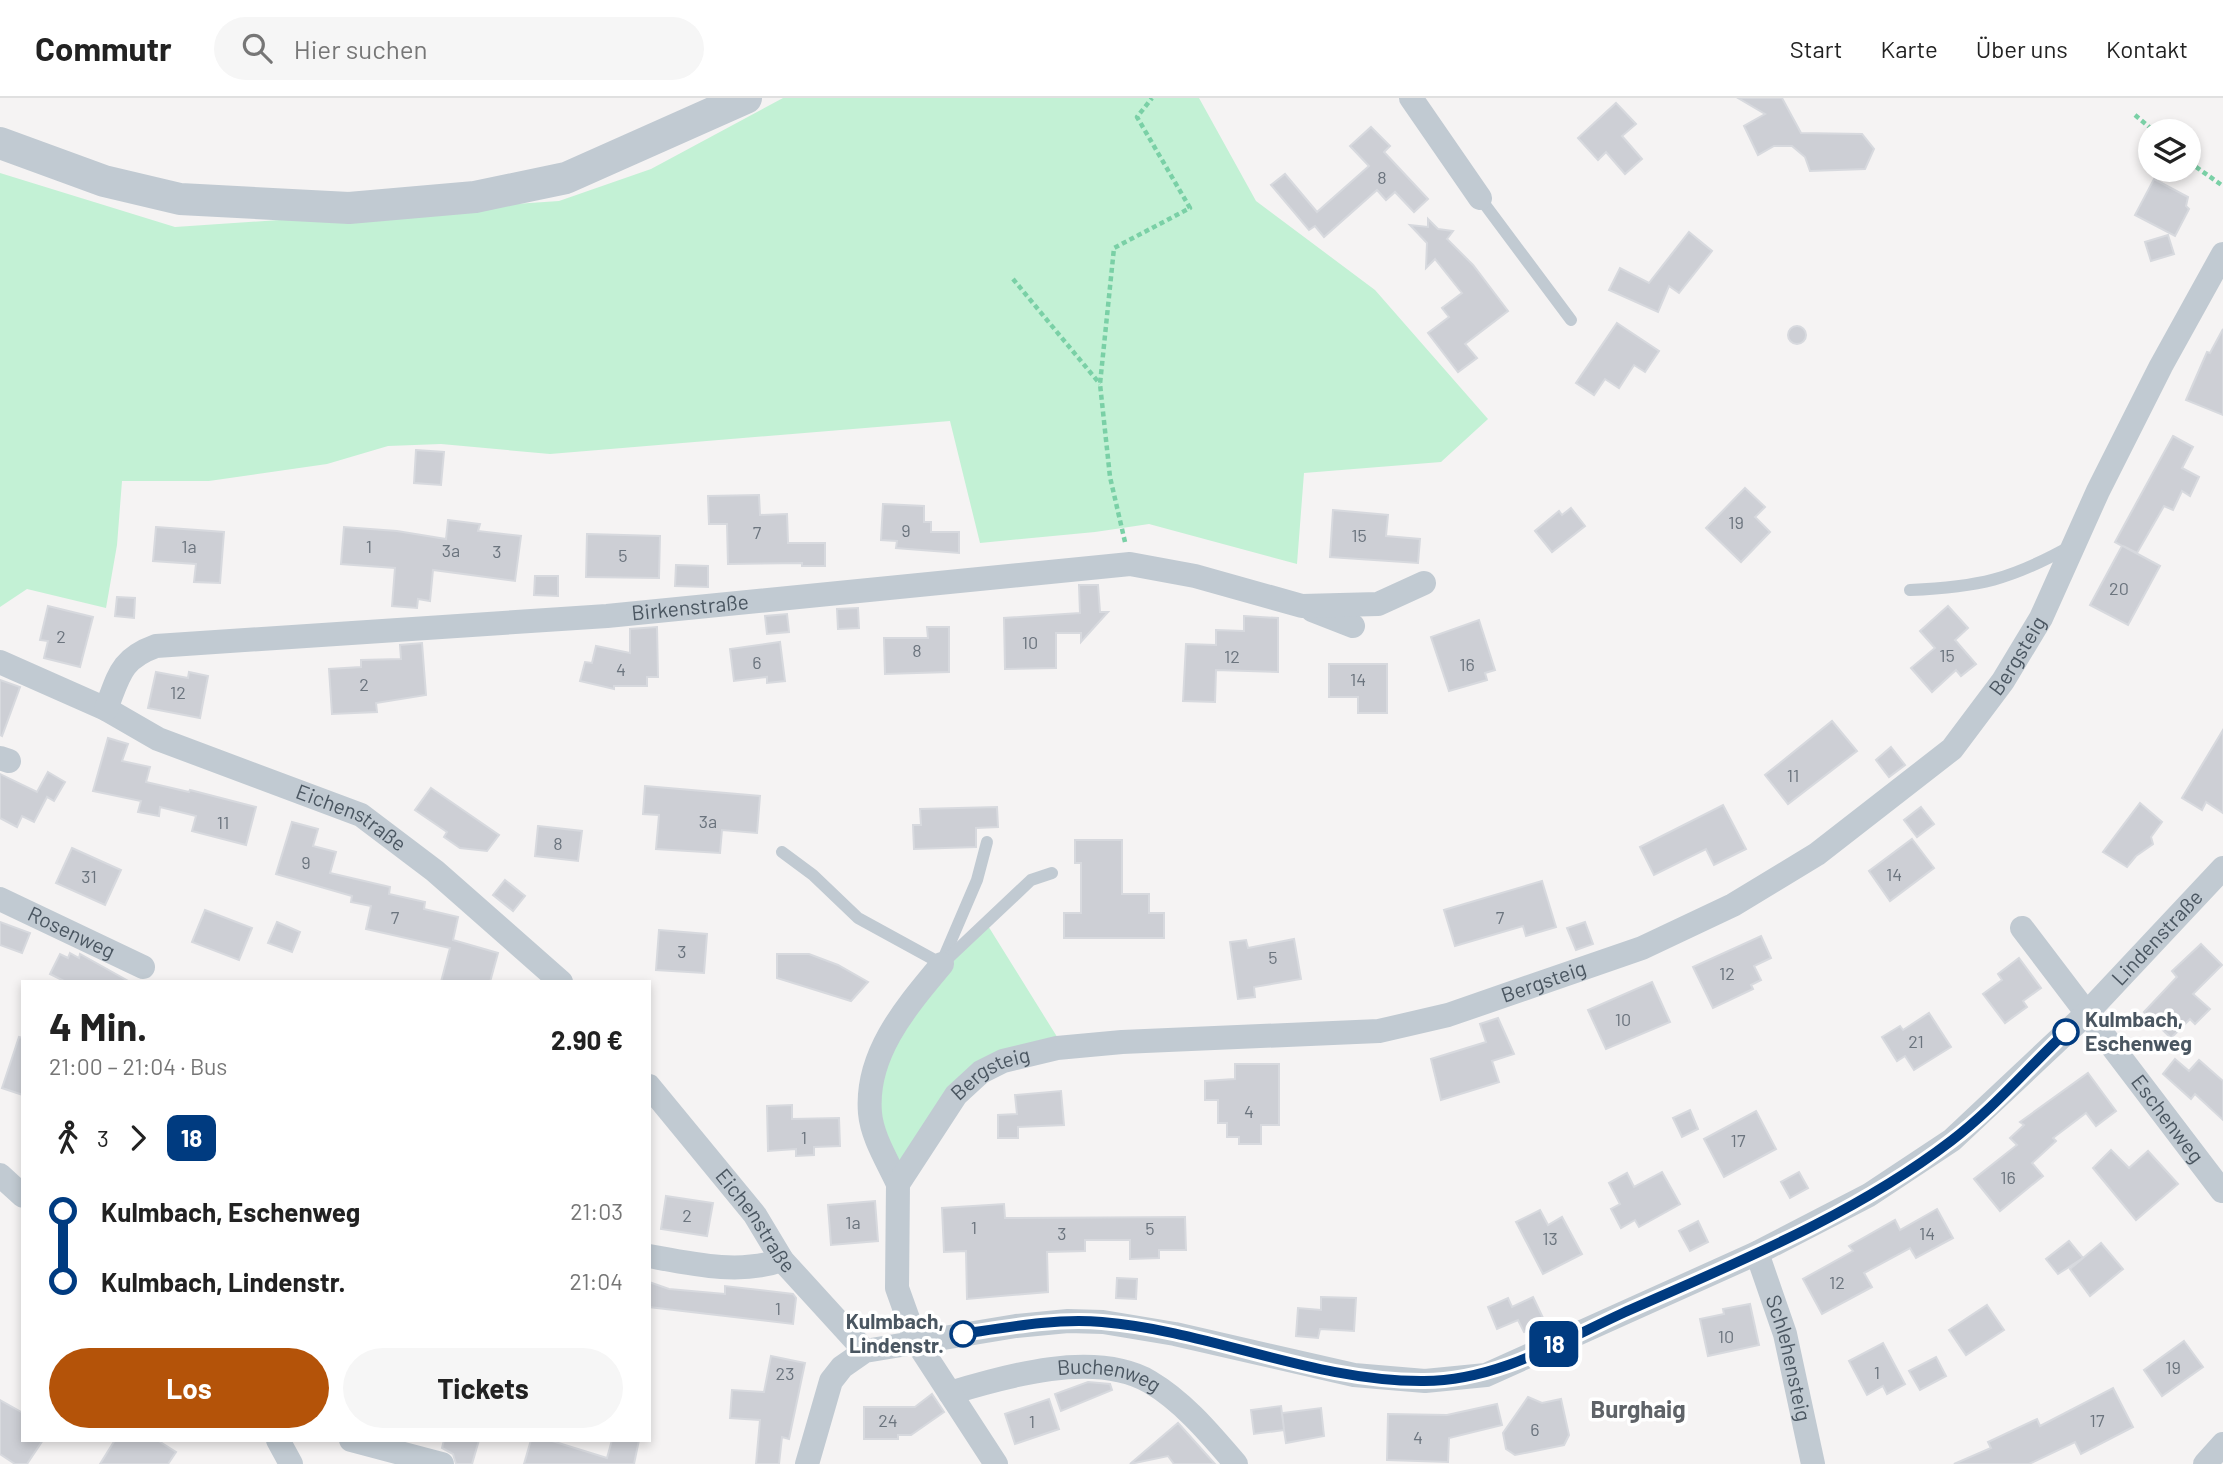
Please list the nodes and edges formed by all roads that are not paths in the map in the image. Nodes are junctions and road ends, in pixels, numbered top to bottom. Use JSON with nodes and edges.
{"nodes":[{"id":1,"x":746,"y":98,"type":"edge"},
{"id":2,"x":1411,"y":98,"type":"edge"},
{"id":3,"x":0,"y":143,"type":"edge"},
{"id":4,"x":1480,"y":198,"type":"joint"},
{"id":5,"x":2223,"y":254,"type":"edge"},
{"id":6,"x":1571,"y":320,"type":"dead end"},
{"id":7,"x":2074,"y":545,"type":"junction"},
{"id":8,"x":1424,"y":583,"type":"dead end"},
{"id":9,"x":1910,"y":590,"type":"dead end"},
{"id":10,"x":1302,"y":606,"type":"junction"},
{"id":11,"x":1353,"y":626,"type":"dead end"},
{"id":12,"x":0,"y":662,"type":"edge"},
{"id":13,"x":106,"y":709,"type":"junction"},
{"id":14,"x":987,"y":842,"type":"dead end"},
{"id":15,"x":782,"y":852,"type":"dead end"},
{"id":16,"x":2223,"y":868,"type":"edge"},
{"id":17,"x":1052,"y":873,"type":"dead end"},
{"id":18,"x":0,"y":899,"type":"edge"},
{"id":19,"x":2022,"y":928,"type":"dead end"},
{"id":20,"x":942,"y":964,"type":"junction"},
{"id":21,"x":143,"y":967,"type":"dead end"},
{"id":22,"x":559,"y":980,"type":"edge"},
{"id":23,"x":2085,"y":1014,"type":"junction"},
{"id":24,"x":651,"y":1088,"type":"edge"},
{"id":25,"x":0,"y":1175,"type":"edge"},
{"id":26,"x":898,"y":1184,"type":"junction"},
{"id":27,"x":2222,"y":1191,"type":"edge"},
{"id":28,"x":21,"y":1194,"type":"edge"},
{"id":29,"x":1757,"y":1253,"type":"junction"},
{"id":30,"x":651,"y":1256,"type":"edge"},
{"id":31,"x":782,"y":1260,"type":"junction"},
{"id":32,"x":916,"y":1341,"type":"junction"},
{"id":33,"x":865,"y":1351,"type":"junction"},
{"id":34,"x":950,"y":1393,"type":"junction"},
{"id":35,"x":279,"y":1442,"type":"edge"},
{"id":36,"x":359,"y":1442,"type":"edge"},
{"id":37,"x":2223,"y":1444,"type":"edge"},
{"id":38,"x":291,"y":1464,"type":"edge"},
{"id":39,"x":442,"y":1464,"type":"edge"},
{"id":40,"x":807,"y":1464,"type":"edge"},
{"id":41,"x":996,"y":1464,"type":"edge"},
{"id":42,"x":1236,"y":1464,"type":"edge"},
{"id":43,"x":1813,"y":1464,"type":"edge"},
{"id":44,"x":2205,"y":1464,"type":"edge"}],
"edges":[{"from":1,"to":3,"type":"street"},
{"from":2,"to":4,"type":"street"},
{"from":4,"to":6,"type":"lane"},
{"from":5,"to":7,"type":"street","name":"Bergsteig"},
{"from":7,"to":9,"type":"lane"},
{"from":7,"to":26,"type":"street","name":"Bergsteig"},
{"from":8,"to":10,"type":"street","name":"Birkenstraße"},
{"from":10,"to":11,"type":"street","name":"Birkenstraße"},
{"from":10,"to":13,"type":"street","name":"Birkenstraße"},
{"from":12,"to":13,"type":"street","name":"Eichenstraße"},
{"from":13,"to":22,"type":"street","name":"Eichenstraße"},
{"from":14,"to":20,"type":"lane"},
{"from":15,"to":20,"type":"lane"},
{"from":16,"to":23,"type":"street","name":"Lindenstraße"},
{"from":17,"to":20,"type":"lane"},
{"from":18,"to":21,"type":"street","name":"Rosenweg"},
{"from":19,"to":23,"type":"street","name":"Eschenweg"},
{"from":20,"to":26,"type":"street"},
{"from":23,"to":27,"type":"street","name":"Eschenweg"},
{"from":23,"to":29,"type":"street","name":"Lindenstraße"},
{"from":24,"to":31,"type":"street","name":"Eichenstraße"},
{"from":25,"to":28,"type":"street"},
{"from":26,"to":32,"type":"street"},
{"from":29,"to":32,"type":"street","name":"Lindenstraße"},
{"from":29,"to":43,"type":"street","name":"Schlehensteig"},
{"from":30,"to":31,"type":"street"},
{"from":31,"to":33,"type":"street","name":"Eichenstraße"},
{"from":32,"to":33,"type":"street","name":"Lindenstraße"},
{"from":32,"to":34,"type":"street"},
{"from":33,"to":40,"type":"street"},
{"from":34,"to":41,"type":"street"},
{"from":34,"to":42,"type":"street","name":"Buchenweg"},
{"from":35,"to":38,"type":"street"},
{"from":36,"to":39,"type":"street"},
{"from":37,"to":44,"type":"street"}]}
